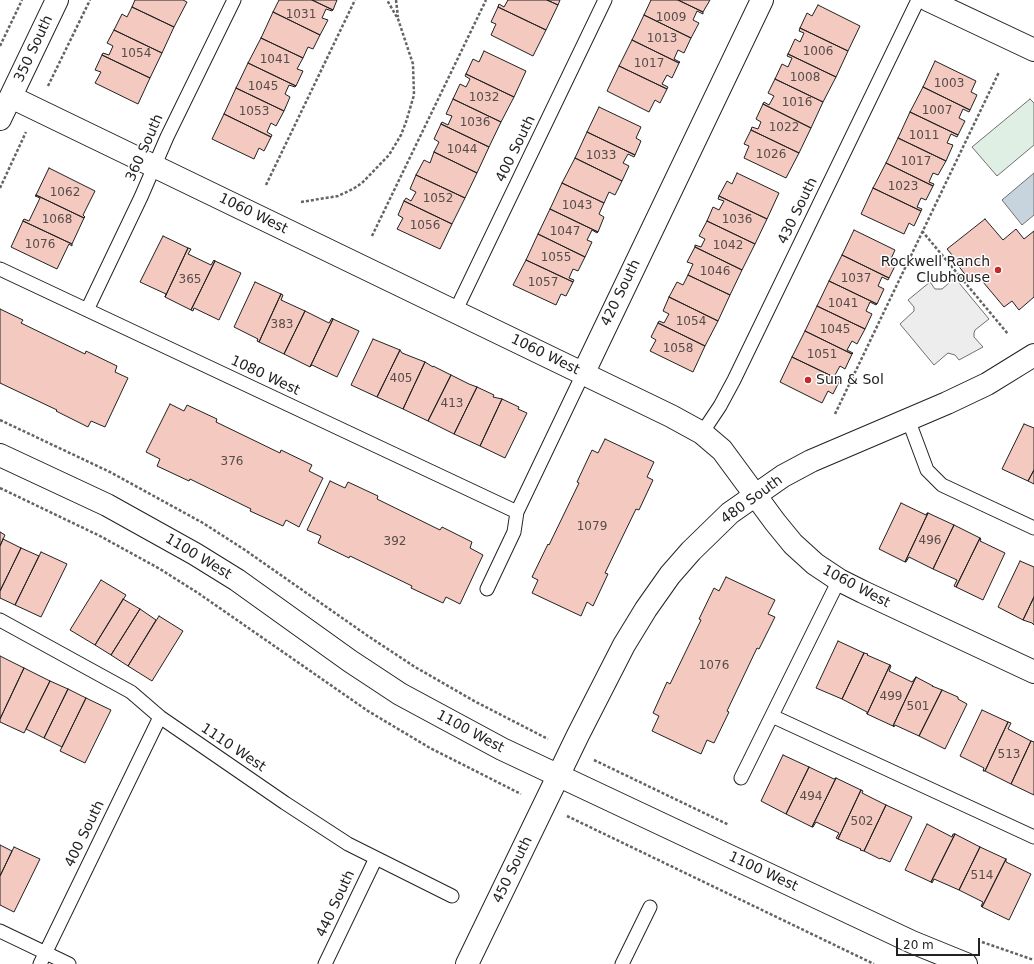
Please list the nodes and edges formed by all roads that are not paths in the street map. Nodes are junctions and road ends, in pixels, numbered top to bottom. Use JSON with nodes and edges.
{"nodes":[{"id":1,"x":57,"y":0,"type":"edge"},
{"id":2,"x":234,"y":0,"type":"edge"},
{"id":3,"x":605,"y":0,"type":"edge"},
{"id":4,"x":762,"y":0,"type":"edge"},
{"id":5,"x":918,"y":0,"type":"edge"},
{"id":6,"x":928,"y":0,"type":"edge"},
{"id":7,"x":1034,"y":50,"type":"edge"},
{"id":8,"x":11,"y":97,"type":"junction"},
{"id":9,"x":0,"y":119,"type":"edge"},
{"id":10,"x":154,"y":166,"type":"junction"},
{"id":11,"x":0,"y":269,"type":"edge"},
{"id":12,"x":87,"y":310,"type":"junction"},
{"id":13,"x":455,"y":312,"type":"junction"},
{"id":14,"x":1034,"y":355,"type":"edge"},
{"id":15,"x":582,"y":374,"type":"junction"},
{"id":16,"x":908,"y":419,"type":"junction"},
{"id":17,"x":702,"y":433,"type":"junction"},
{"id":18,"x":0,"y":454,"type":"edge"},
{"id":19,"x":756,"y":495,"type":"junction"},
{"id":20,"x":517,"y":512,"type":"junction"},
{"id":21,"x":1034,"y":528,"type":"edge"},
{"id":22,"x":839,"y":580,"type":"junction"},
{"id":23,"x":487,"y":588,"type":"dead end"},
{"id":24,"x":0,"y":620,"type":"edge"},
{"id":25,"x":1034,"y":672,"type":"edge"},
{"id":26,"x":772,"y":716,"type":"junction"},
{"id":27,"x":160,"y":717,"type":"junction"},
{"id":28,"x":558,"y":776,"type":"junction"},
{"id":29,"x":742,"y":778,"type":"dead end"},
{"id":30,"x":1034,"y":837,"type":"edge"},
{"id":31,"x":376,"y":858,"type":"junction"},
{"id":32,"x":452,"y":896,"type":"dead end"},
{"id":33,"x":650,"y":907,"type":"dead end"},
{"id":34,"x":0,"y":931,"type":"edge"},
{"id":35,"x":43,"y":958,"type":"edge"},
{"id":36,"x":69,"y":964,"type":"edge"},
{"id":37,"x":325,"y":964,"type":"edge"},
{"id":38,"x":466,"y":964,"type":"edge"},
{"id":39,"x":622,"y":964,"type":"edge"},
{"id":40,"x":966,"y":964,"type":"edge"}],
"edges":[{"from":1,"to":8,"type":"street","name":"350 South"},
{"from":2,"to":10,"type":"lane","name":"360 South"},
{"from":3,"to":13,"type":"lane","name":"400 South"},
{"from":4,"to":15,"type":"street","name":"420 South"},
{"from":5,"to":17,"type":"lane","name":"430 South"},
{"from":6,"to":7,"type":"street"},
{"from":8,"to":9,"type":"street","name":"350 South"},
{"from":8,"to":10,"type":"street","name":"1060 West"},
{"from":10,"to":12,"type":"lane","name":"360 South"},
{"from":10,"to":13,"type":"street","name":"1060 West"},
{"from":11,"to":12,"type":"lane","name":"1080 West"},
{"from":12,"to":20,"type":"lane","name":"1080 West"},
{"from":13,"to":15,"type":"street","name":"1060 West"},
{"from":14,"to":16,"type":"street","name":"480 South"},
{"from":15,"to":17,"type":"street","name":"1060 West"},
{"from":15,"to":20,"type":"lane","name":"420 South"},
{"from":16,"to":19,"type":"street","name":"480 South"},
{"from":16,"to":21,"type":"lane"},
{"from":17,"to":19,"type":"street","name":"1060 West"},
{"from":18,"to":28,"type":"street","name":"1100 West"},
{"from":19,"to":22,"type":"street","name":"1060 West"},
{"from":19,"to":28,"type":"street","name":"480 South"},
{"from":20,"to":23,"type":"lane","name":"420 South"},
{"from":22,"to":25,"type":"street","name":"1060 West"},
{"from":22,"to":26,"type":"lane"},
{"from":24,"to":27,"type":"lane","name":"1110 West"},
{"from":26,"to":29,"type":"lane"},
{"from":26,"to":30,"type":"lane"},
{"from":27,"to":31,"type":"lane","name":"1110 West"},
{"from":27,"to":35,"type":"lane","name":"400 South"},
{"from":28,"to":38,"type":"street","name":"450 South"},
{"from":28,"to":40,"type":"street","name":"1100 West"},
{"from":31,"to":32,"type":"lane","name":"1110 West"},
{"from":31,"to":37,"type":"lane","name":"440 South"},
{"from":33,"to":39,"type":"lane"},
{"from":34,"to":35,"type":"lane"},
{"from":35,"to":36,"type":"lane"}]}
